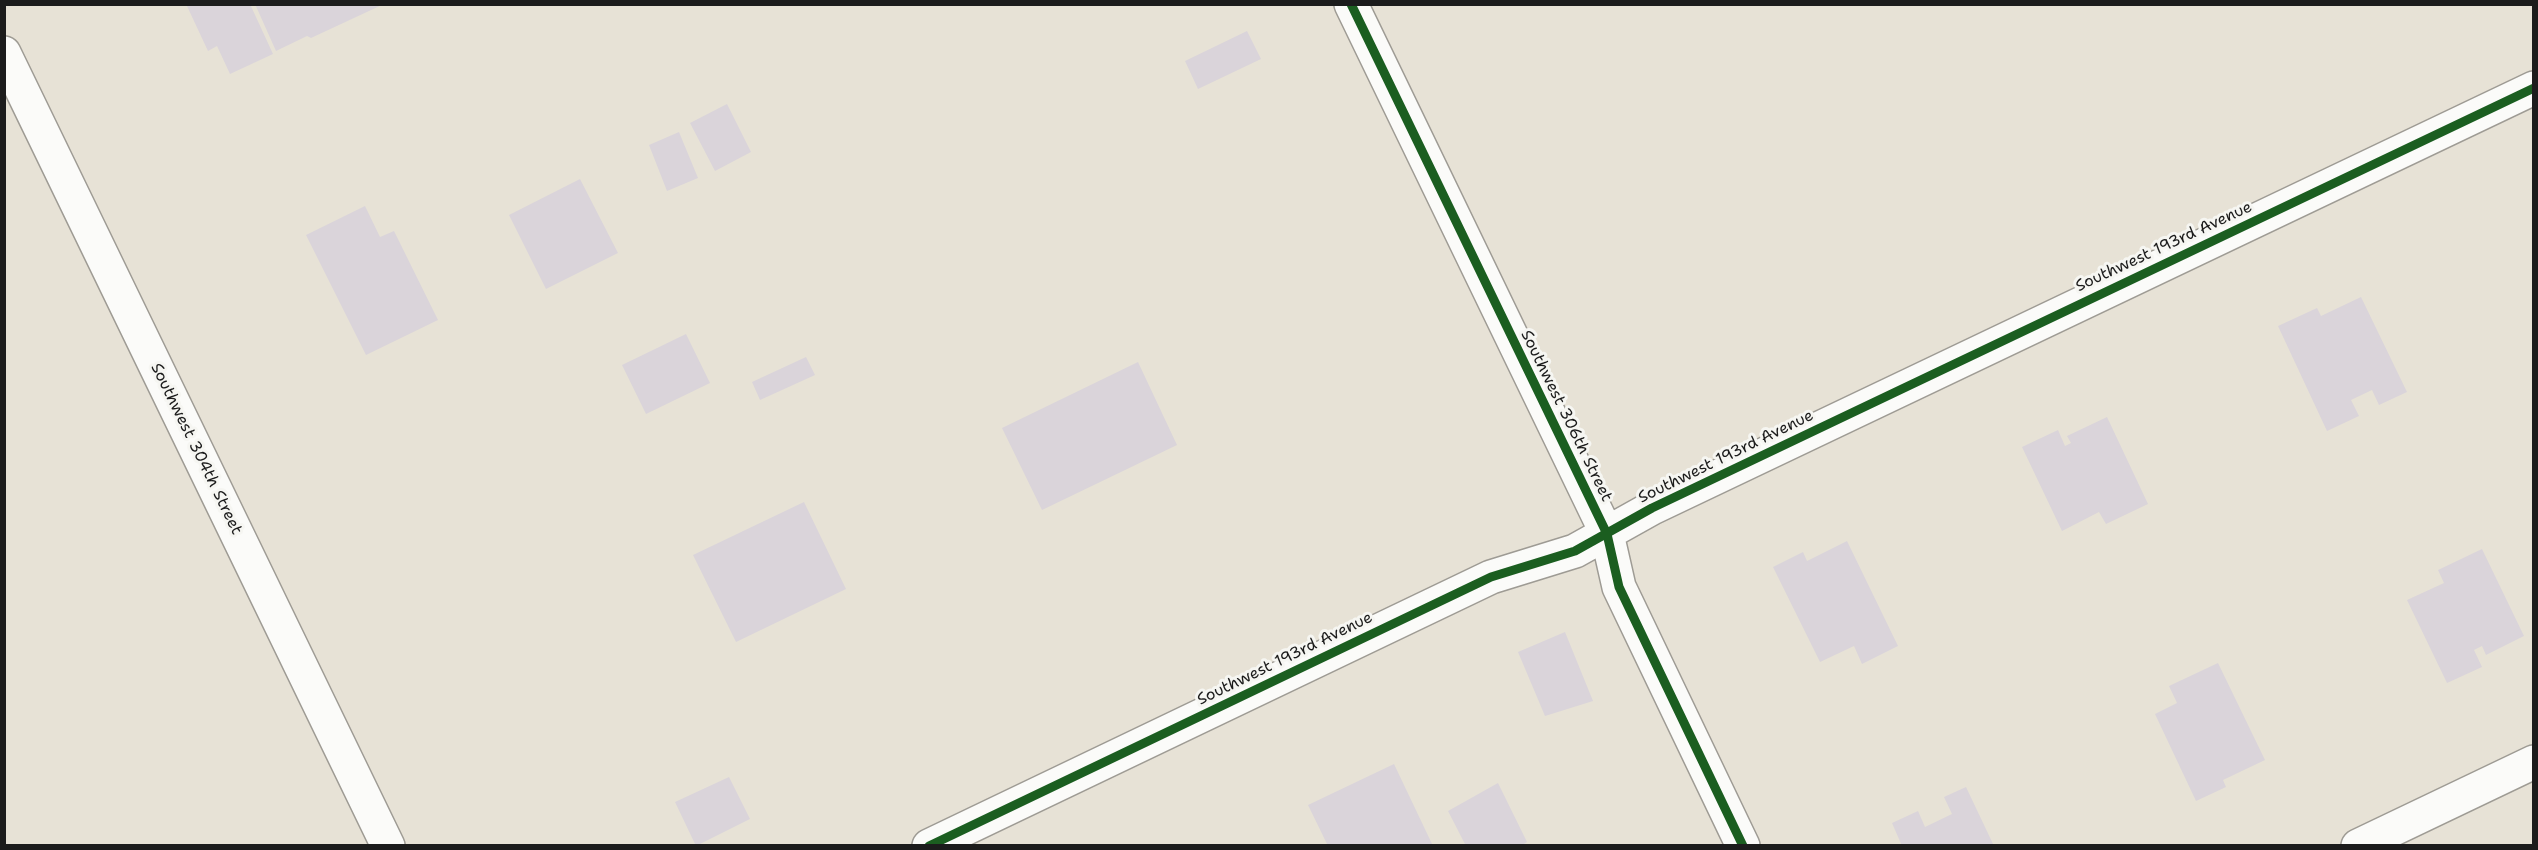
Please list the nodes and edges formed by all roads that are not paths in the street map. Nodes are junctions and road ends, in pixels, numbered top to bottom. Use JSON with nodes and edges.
{"nodes":[{"id":1,"x":1351,"y":4,"type":"edge"},
{"id":2,"x":4,"y":53,"type":"edge"},
{"id":3,"x":2534,"y":88,"type":"edge"},
{"id":4,"x":1607,"y":534,"type":"junction"},
{"id":5,"x":2534,"y":762,"type":"edge"},
{"id":6,"x":388,"y":846,"type":"edge"},
{"id":7,"x":929,"y":846,"type":"edge"},
{"id":8,"x":1743,"y":846,"type":"edge"},
{"id":9,"x":2358,"y":846,"type":"edge"}],
"edges":[{"from":1,"to":4,"type":"street","name":"Southwest 306th Street"},
{"from":2,"to":6,"type":"street","name":"Southwest 304th Street"},
{"from":3,"to":4,"type":"street","name":"Southwest 193rd Avenue"},
{"from":4,"to":7,"type":"street","name":"Southwest 193rd Avenue"},
{"from":4,"to":8,"type":"street","name":"Southwest 306th Street"},
{"from":5,"to":9,"type":"street"}]}
